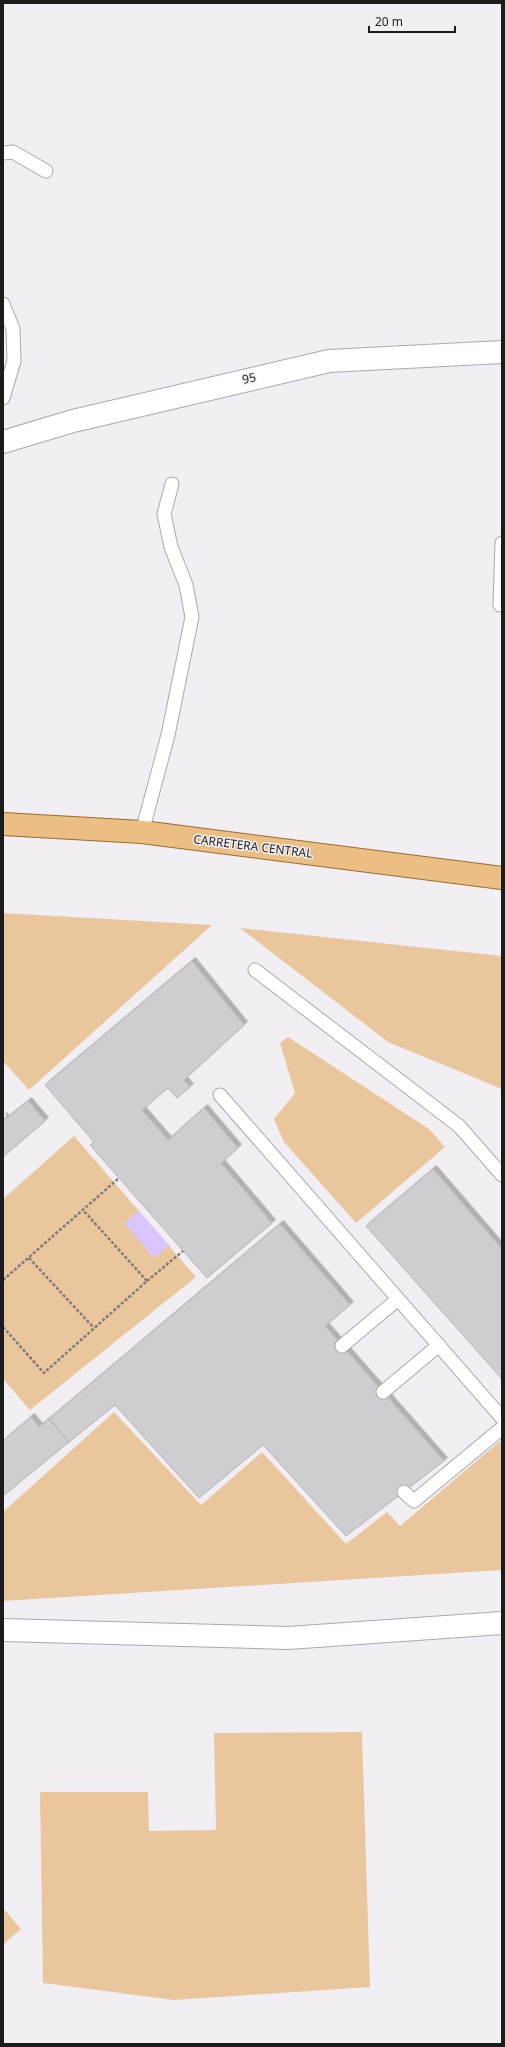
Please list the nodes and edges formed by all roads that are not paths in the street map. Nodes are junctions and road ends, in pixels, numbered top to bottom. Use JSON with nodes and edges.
{"nodes":[{"id":1,"x":3,"y":153,"type":"edge"},
{"id":2,"x":46,"y":171,"type":"dead end"},
{"id":3,"x":3,"y":304,"type":"edge"},
{"id":4,"x":502,"y":352,"type":"edge"},
{"id":5,"x":3,"y":398,"type":"edge"},
{"id":6,"x":3,"y":442,"type":"edge"},
{"id":7,"x":172,"y":484,"type":"dead end"},
{"id":8,"x":502,"y":543,"type":"edge"},
{"id":9,"x":500,"y":605,"type":"dead end"},
{"id":10,"x":3,"y":824,"type":"edge"},
{"id":11,"x":142,"y":832,"type":"junction"},
{"id":12,"x":502,"y":878,"type":"edge"},
{"id":13,"x":255,"y":970,"type":"dead end"},
{"id":14,"x":220,"y":1095,"type":"dead end"},
{"id":15,"x":502,"y":1175,"type":"edge"},
{"id":16,"x":398,"y":1298,"type":"junction"},
{"id":17,"x":438,"y":1345,"type":"junction"},
{"id":18,"x":342,"y":1346,"type":"dead end"},
{"id":19,"x":383,"y":1392,"type":"dead end"},
{"id":20,"x":502,"y":1418,"type":"edge"},
{"id":21,"x":502,"y":1428,"type":"edge"},
{"id":22,"x":404,"y":1492,"type":"dead end"},
{"id":23,"x":502,"y":1623,"type":"edge"},
{"id":24,"x":3,"y":1630,"type":"edge"}],
"edges":[{"from":1,"to":2,"type":"lane"},
{"from":3,"to":5,"type":"lane"},
{"from":4,"to":6,"type":"street","name":"95"},
{"from":7,"to":11,"type":"lane"},
{"from":8,"to":9,"type":"lane"},
{"from":10,"to":11,"type":"main road","name":"CARRETERA CENTRAL"},
{"from":11,"to":12,"type":"main road","name":"CARRETERA CENTRAL"},
{"from":13,"to":15,"type":"lane"},
{"from":14,"to":16,"type":"lane"},
{"from":16,"to":17,"type":"lane"},
{"from":16,"to":18,"type":"lane"},
{"from":17,"to":19,"type":"lane"},
{"from":17,"to":20,"type":"lane"},
{"from":21,"to":22,"type":"lane"},
{"from":23,"to":24,"type":"street"}]}
